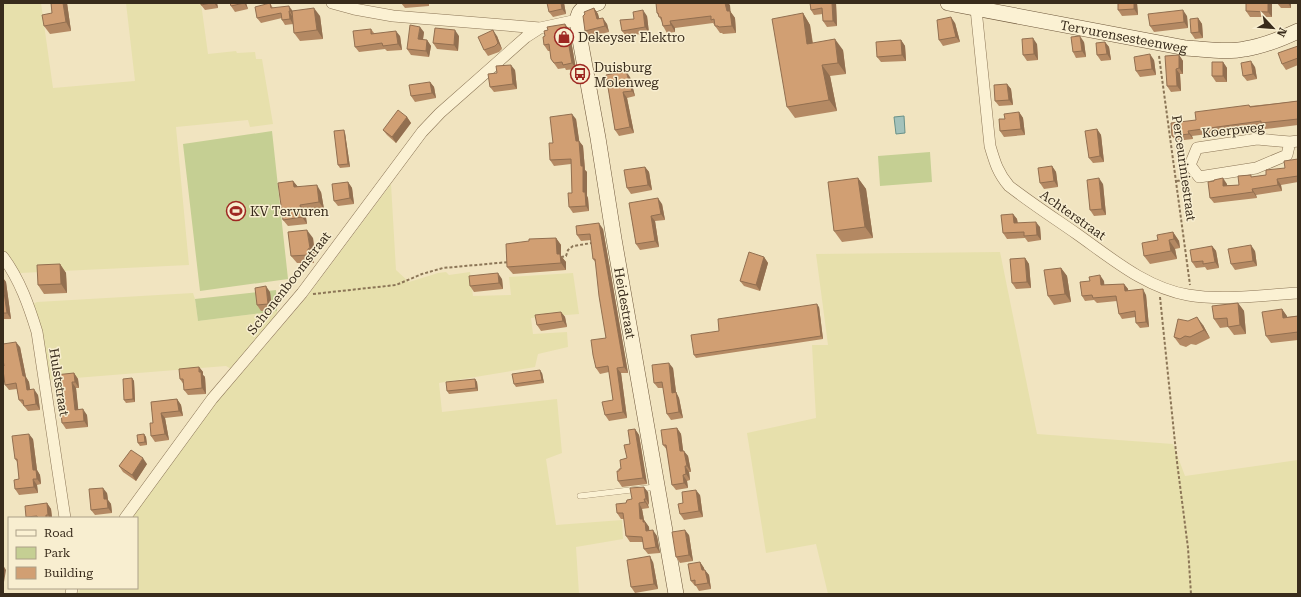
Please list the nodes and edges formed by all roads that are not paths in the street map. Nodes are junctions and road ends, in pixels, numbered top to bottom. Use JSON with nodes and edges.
{"nodes":[{"id":1,"x":332,"y":3,"type":"edge"},
{"id":2,"x":598,"y":3,"type":"edge"},
{"id":3,"x":948,"y":3,"type":"edge"},
{"id":4,"x":976,"y":8,"type":"junction"},
{"id":5,"x":578,"y":12,"type":"edge"},
{"id":6,"x":540,"y":28,"type":"junction"},
{"id":7,"x":1298,"y":31,"type":"edge"},
{"id":8,"x":1294,"y":141,"type":"edge"},
{"id":9,"x":3,"y":257,"type":"edge"},
{"id":10,"x":1298,"y":293,"type":"edge"},
{"id":11,"x":657,"y":487,"type":"junction"},
{"id":12,"x":580,"y":496,"type":"dead end"},
{"id":13,"x":65,"y":517,"type":"edge"},
{"id":14,"x":127,"y":517,"type":"edge"},
{"id":15,"x":676,"y":594,"type":"edge"}],
"edges":[{"from":1,"to":6,"type":"street"},
{"from":2,"to":5,"type":"street"},
{"from":3,"to":4,"type":"street","name":"Tervurensesteenweg"},
{"from":4,"to":7,"type":"street","name":"Tervurensesteenweg"},
{"from":4,"to":10,"type":"street","name":"Achterstraat"},
{"from":5,"to":6,"type":"street"},
{"from":5,"to":11,"type":"street","name":"Heidestraat"},
{"from":6,"to":14,"type":"street","name":"Schonenboomstraat"},
{"from":8,"to":8,"type":"street","name":"Koerpweg"},
{"from":9,"to":13,"type":"street","name":"Hulststraat"},
{"from":11,"to":12,"type":"lane"},
{"from":11,"to":15,"type":"street","name":"Heidestraat"}]}
